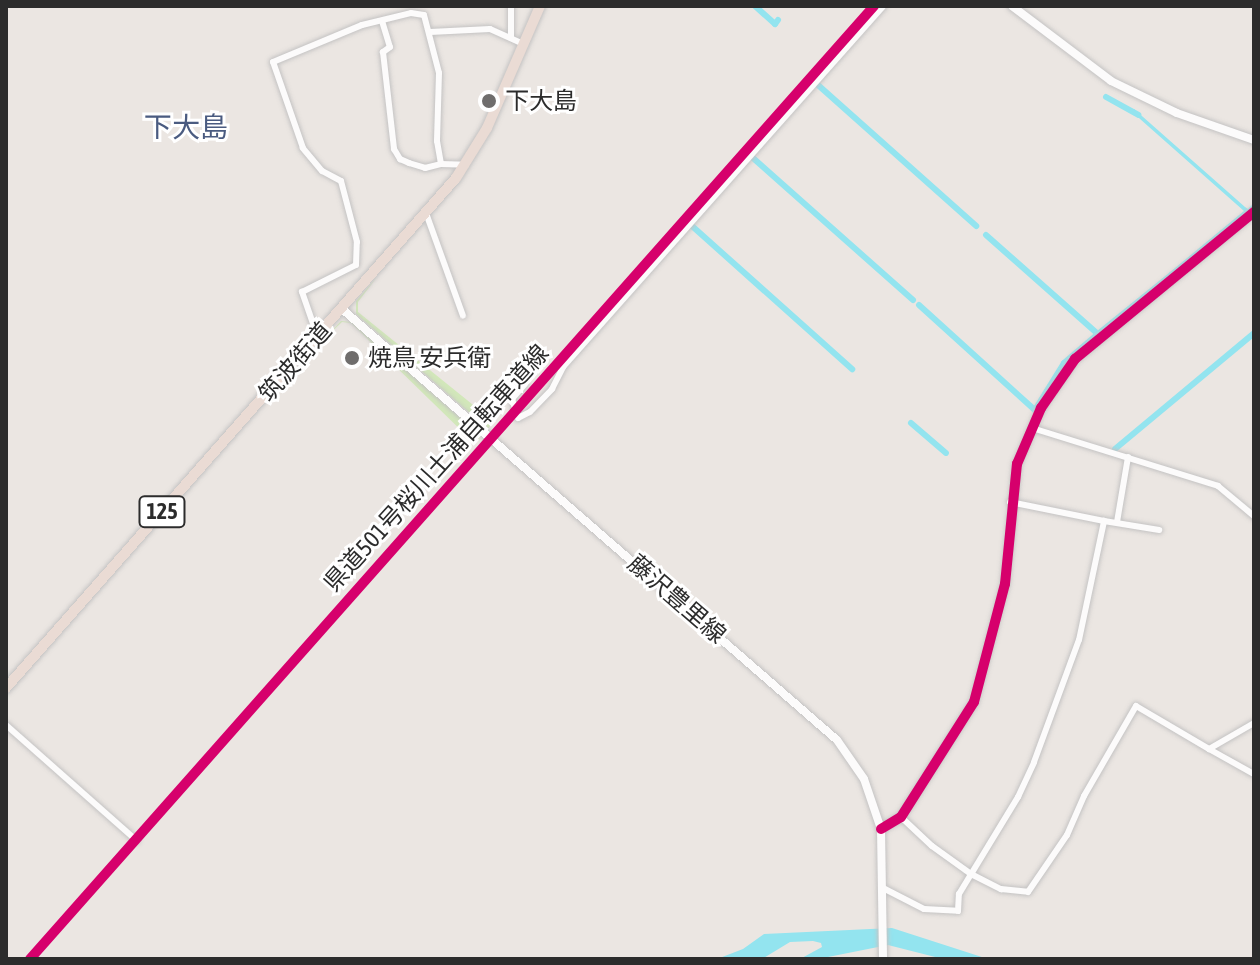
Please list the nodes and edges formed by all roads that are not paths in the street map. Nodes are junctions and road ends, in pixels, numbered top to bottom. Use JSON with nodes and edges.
{"nodes":[{"id":1,"x":511,"y":6,"type":"edge"},
{"id":2,"x":540,"y":6,"type":"edge"},
{"id":3,"x":884,"y":6,"type":"edge"},
{"id":4,"x":1012,"y":6,"type":"edge"},
{"id":5,"x":382,"y":21,"type":"junction"},
{"id":6,"x":430,"y":32,"type":"junction"},
{"id":7,"x":511,"y":38,"type":"junction"},
{"id":8,"x":523,"y":44,"type":"junction"},
{"id":9,"x":1254,"y":140,"type":"edge"},
{"id":10,"x":441,"y":164,"type":"junction"},
{"id":11,"x":466,"y":165,"type":"junction"},
{"id":12,"x":1254,"y":212,"type":"edge"},
{"id":13,"x":426,"y":213,"type":"junction"},
{"id":14,"x":342,"y":309,"type":"junction"},
{"id":15,"x":463,"y":316,"type":"dead end"},
{"id":16,"x":318,"y":336,"type":"junction"},
{"id":17,"x":525,"y":384,"type":"dead end"},
{"id":18,"x":1032,"y":428,"type":"junction"},
{"id":19,"x":1128,"y":457,"type":"junction"},
{"id":20,"x":1010,"y":502,"type":"junction"},
{"id":21,"x":1254,"y":516,"type":"edge"},
{"id":22,"x":1104,"y":521,"type":"junction"},
{"id":23,"x":1117,"y":522,"type":"junction"},
{"id":24,"x":1159,"y":530,"type":"dead end"},
{"id":25,"x":6,"y":688,"type":"edge"},
{"id":26,"x":1254,"y":723,"type":"edge"},
{"id":27,"x":6,"y":725,"type":"edge"},
{"id":28,"x":1209,"y":749,"type":"junction"},
{"id":29,"x":1254,"y":774,"type":"edge"},
{"id":30,"x":901,"y":817,"type":"junction"},
{"id":31,"x":881,"y":829,"type":"junction"},
{"id":32,"x":136,"y":840,"type":"dead end"},
{"id":33,"x":971,"y":874,"type":"junction"},
{"id":34,"x":883,"y":891,"type":"junction"},
{"id":35,"x":883,"y":959,"type":"edge"}],
"edges":[{"from":1,"to":7,"type":"street"},
{"from":2,"to":8,"type":"highway","name":"筑波街道","number":"125"},
{"from":3,"to":17,"type":"street"},
{"from":4,"to":9,"type":"main road"},
{"from":5,"to":6,"type":"street"},
{"from":5,"to":10,"type":"street"},
{"from":5,"to":16,"type":"street"},
{"from":6,"to":7,"type":"street"},
{"from":6,"to":10,"type":"street"},
{"from":7,"to":8,"type":"street"},
{"from":8,"to":11,"type":"highway","name":"筑波街道","number":"125"},
{"from":10,"to":11,"type":"street"},
{"from":11,"to":13,"type":"highway","name":"筑波街道","number":"125"},
{"from":12,"to":18,"type":"main road"},
{"from":13,"to":14,"type":"highway","name":"筑波街道","number":"125"},
{"from":13,"to":15,"type":"street"},
{"from":14,"to":16,"type":"highway","name":"筑波街道","number":"125"},
{"from":14,"to":31,"type":"main road","name":"藤沢豊里線"},
{"from":16,"to":25,"type":"highway","name":"筑波街道","number":"125"},
{"from":18,"to":19,"type":"street"},
{"from":18,"to":20,"type":"main road"},
{"from":19,"to":21,"type":"street"},
{"from":19,"to":23,"type":"street"},
{"from":20,"to":22,"type":"street"},
{"from":20,"to":30,"type":"main road"},
{"from":22,"to":23,"type":"street"},
{"from":22,"to":33,"type":"street"},
{"from":23,"to":24,"type":"street"},
{"from":26,"to":28,"type":"street"},
{"from":27,"to":32,"type":"street"},
{"from":28,"to":29,"type":"street"},
{"from":28,"to":33,"type":"street"},
{"from":30,"to":31,"type":"main road"},
{"from":30,"to":33,"type":"street"},
{"from":31,"to":34,"type":"main road","name":"藤沢豊里線"},
{"from":33,"to":34,"type":"street"},
{"from":34,"to":35,"type":"main road","name":"藤沢豊里線"}]}
